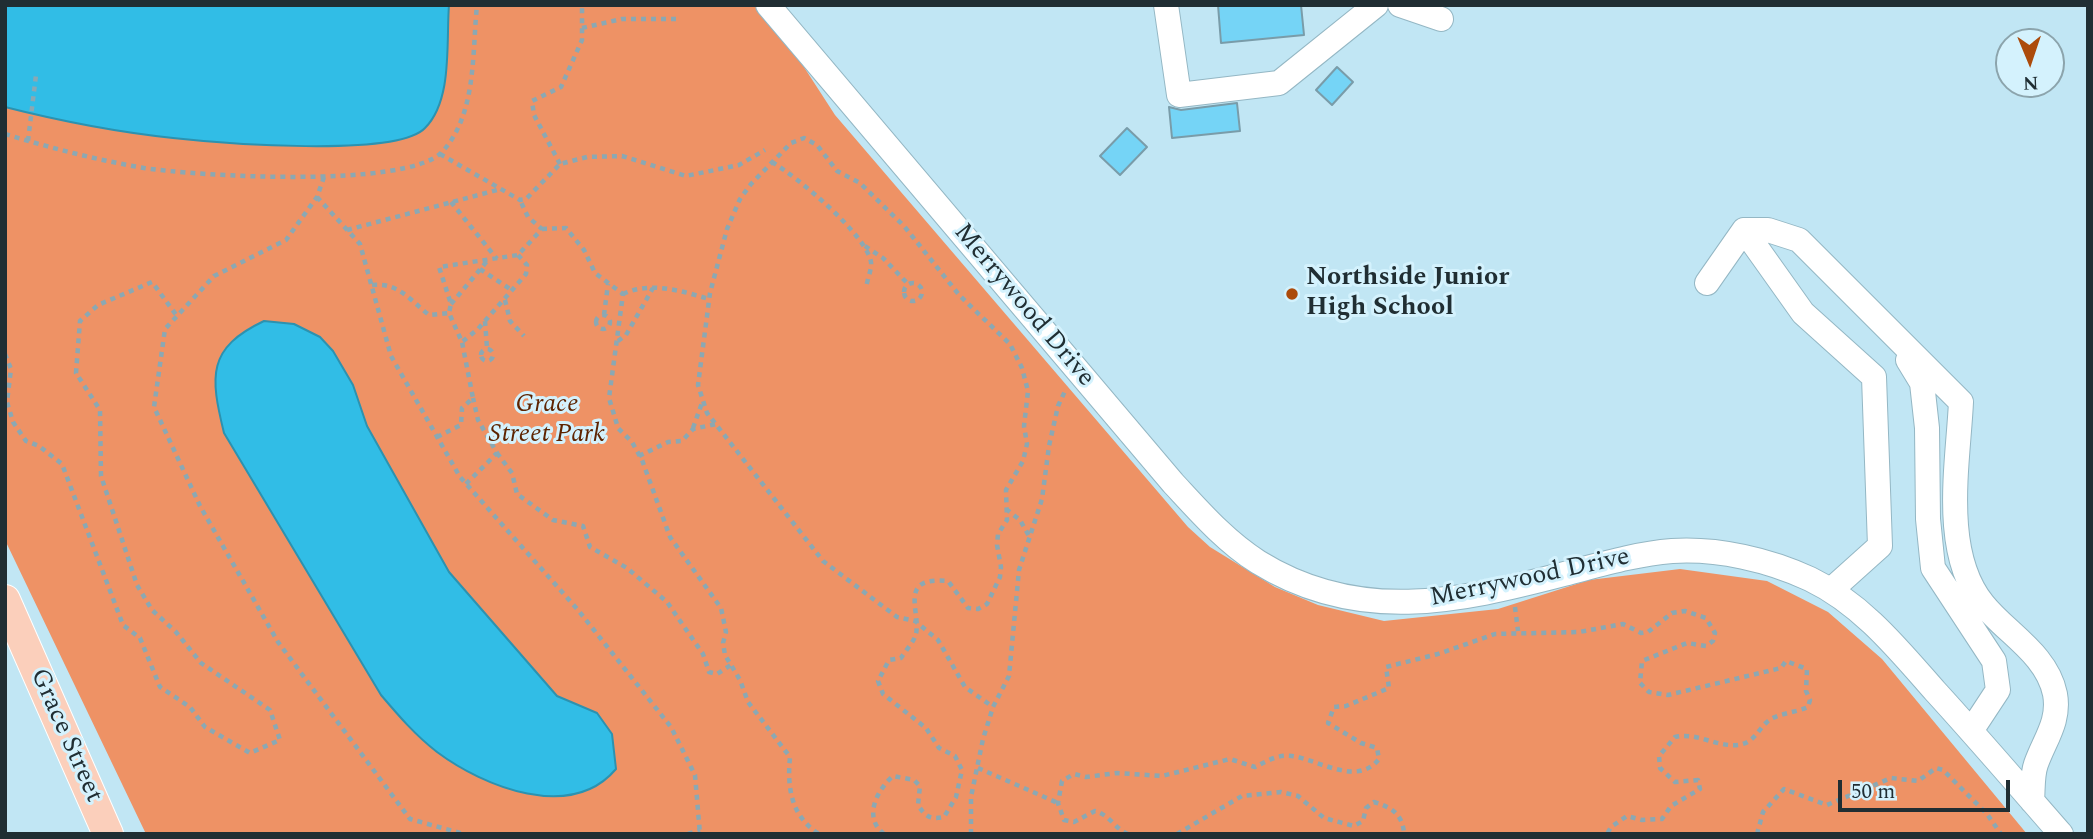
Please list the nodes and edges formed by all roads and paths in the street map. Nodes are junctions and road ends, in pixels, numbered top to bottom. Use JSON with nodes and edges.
{"nodes":[{"id":1,"x":477,"y":5,"type":"edge"},
{"id":2,"x":582,"y":5,"type":"edge"},
{"id":3,"x":768,"y":5,"type":"edge"},
{"id":4,"x":1166,"y":5,"type":"edge"},
{"id":5,"x":1376,"y":5,"type":"edge"},
{"id":6,"x":1400,"y":5,"type":"edge"},
{"id":7,"x":681,"y":19,"type":"dead end"},
{"id":8,"x":1441,"y":19,"type":"dead end"},
{"id":9,"x":582,"y":28,"type":"junction"},
{"id":10,"x":36,"y":75,"type":"dead end"},
{"id":11,"x":5,"y":134,"type":"edge"},
{"id":12,"x":28,"y":141,"type":"junction"},
{"id":13,"x":765,"y":150,"type":"dead end"},
{"id":14,"x":440,"y":154,"type":"junction"},
{"id":15,"x":772,"y":162,"type":"junction"},
{"id":16,"x":560,"y":163,"type":"junction"},
{"id":17,"x":324,"y":177,"type":"junction"},
{"id":18,"x":502,"y":189,"type":"junction"},
{"id":19,"x":317,"y":197,"type":"junction"},
{"id":20,"x":520,"y":200,"type":"junction"},
{"id":21,"x":451,"y":202,"type":"junction"},
{"id":22,"x":542,"y":229,"type":"junction"},
{"id":23,"x":347,"y":230,"type":"junction"},
{"id":24,"x":1744,"y":230,"type":"junction"},
{"id":25,"x":864,"y":246,"type":"junction"},
{"id":26,"x":519,"y":255,"type":"junction"},
{"id":27,"x":488,"y":259,"type":"junction"},
{"id":28,"x":497,"y":259,"type":"junction"},
{"id":29,"x":480,"y":269,"type":"junction"},
{"id":30,"x":1707,"y":282,"type":"dead end"},
{"id":31,"x":608,"y":284,"type":"junction"},
{"id":32,"x":372,"y":285,"type":"junction"},
{"id":33,"x":908,"y":285,"type":"junction"},
{"id":34,"x":653,"y":288,"type":"junction"},
{"id":35,"x":866,"y":288,"type":"dead end"},
{"id":36,"x":513,"y":291,"type":"junction"},
{"id":37,"x":623,"y":294,"type":"junction"},
{"id":38,"x":505,"y":299,"type":"junction"},
{"id":39,"x":709,"y":299,"type":"junction"},
{"id":40,"x":451,"y":304,"type":"junction"},
{"id":41,"x":449,"y":313,"type":"junction"},
{"id":42,"x":604,"y":315,"type":"dead end"},
{"id":43,"x":177,"y":316,"type":"junction"},
{"id":44,"x":485,"y":321,"type":"junction"},
{"id":45,"x":1884,"y":323,"type":"junction"},
{"id":46,"x":524,"y":336,"type":"dead end"},
{"id":47,"x":462,"y":342,"type":"junction"},
{"id":48,"x":617,"y":342,"type":"junction"},
{"id":49,"x":487,"y":348,"type":"dead end"},
{"id":50,"x":5,"y":354,"type":"edge"},
{"id":51,"x":1078,"y":371,"type":"junction"},
{"id":52,"x":473,"y":398,"type":"junction"},
{"id":53,"x":703,"y":400,"type":"junction"},
{"id":54,"x":716,"y":424,"type":"junction"},
{"id":55,"x":693,"y":429,"type":"junction"},
{"id":56,"x":437,"y":437,"type":"junction"},
{"id":57,"x":496,"y":453,"type":"junction"},
{"id":58,"x":639,"y":456,"type":"junction"},
{"id":59,"x":466,"y":485,"type":"junction"},
{"id":60,"x":1006,"y":509,"type":"junction"},
{"id":61,"x":1030,"y":537,"type":"junction"},
{"id":62,"x":1831,"y":590,"type":"junction"},
{"id":63,"x":5,"y":600,"type":"edge"},
{"id":64,"x":915,"y":621,"type":"junction"},
{"id":65,"x":731,"y":665,"type":"junction"},
{"id":66,"x":993,"y":708,"type":"junction"},
{"id":67,"x":1971,"y":731,"type":"junction"},
{"id":68,"x":978,"y":768,"type":"junction"},
{"id":69,"x":2032,"y":801,"type":"junction"},
{"id":70,"x":1058,"y":803,"type":"junction"},
{"id":71,"x":700,"y":832,"type":"edge"},
{"id":72,"x":108,"y":834,"type":"edge"},
{"id":73,"x":464,"y":834,"type":"edge"},
{"id":74,"x":688,"y":834,"type":"edge"},
{"id":75,"x":819,"y":834,"type":"edge"},
{"id":76,"x":884,"y":834,"type":"edge"},
{"id":77,"x":971,"y":834,"type":"edge"},
{"id":78,"x":1128,"y":834,"type":"edge"},
{"id":79,"x":1177,"y":834,"type":"edge"},
{"id":80,"x":1404,"y":834,"type":"edge"},
{"id":81,"x":1608,"y":834,"type":"edge"},
{"id":82,"x":1757,"y":834,"type":"edge"},
{"id":83,"x":2001,"y":834,"type":"edge"},
{"id":84,"x":2061,"y":834,"type":"edge"}],
"edges":[{"from":1,"to":14,"type":"path"},
{"from":2,"to":9,"type":"path"},
{"from":3,"to":51,"type":"street","name":"Merrywood Drive"},
{"from":4,"to":5,"type":"street"},
{"from":6,"to":8,"type":"street"},
{"from":7,"to":9,"type":"path"},
{"from":9,"to":16,"type":"path"},
{"from":10,"to":12,"type":"path"},
{"from":11,"to":12,"type":"path"},
{"from":12,"to":17,"type":"path"},
{"from":13,"to":16,"type":"path"},
{"from":14,"to":17,"type":"path"},
{"from":14,"to":18,"type":"path"},
{"from":15,"to":25,"type":"path"},
{"from":15,"to":39,"type":"path"},
{"from":15,"to":60,"type":"path"},
{"from":16,"to":20,"type":"path"},
{"from":17,"to":19,"type":"path"},
{"from":18,"to":20,"type":"path"},
{"from":18,"to":21,"type":"path"},
{"from":19,"to":23,"type":"path"},
{"from":19,"to":43,"type":"path"},
{"from":20,"to":22,"type":"path"},
{"from":21,"to":23,"type":"path"},
{"from":21,"to":28,"type":"path"},
{"from":22,"to":26,"type":"path"},
{"from":22,"to":31,"type":"path"},
{"from":23,"to":32,"type":"path"},
{"from":24,"to":30,"type":"street"},
{"from":24,"to":45,"type":"street"},
{"from":24,"to":62,"type":"street"},
{"from":25,"to":33,"type":"path"},
{"from":25,"to":35,"type":"path"},
{"from":26,"to":28,"type":"path"},
{"from":26,"to":36,"type":"path"},
{"from":27,"to":28,"type":"path"},
{"from":27,"to":29,"type":"path"},
{"from":27,"to":40,"type":"path"},
{"from":29,"to":36,"type":"path"},
{"from":29,"to":40,"type":"path"},
{"from":31,"to":37,"type":"path"},
{"from":31,"to":42,"type":"path"},
{"from":32,"to":41,"type":"path"},
{"from":32,"to":56,"type":"path"},
{"from":33,"to":33,"type":"path"},
{"from":34,"to":37,"type":"path"},
{"from":34,"to":39,"type":"path"},
{"from":34,"to":48,"type":"path"},
{"from":36,"to":38,"type":"path"},
{"from":37,"to":48,"type":"path"},
{"from":38,"to":44,"type":"path"},
{"from":38,"to":46,"type":"path"},
{"from":39,"to":53,"type":"path"},
{"from":40,"to":41,"type":"path"},
{"from":41,"to":47,"type":"path"},
{"from":43,"to":50,"type":"path"},
{"from":43,"to":73,"type":"path"},
{"from":44,"to":47,"type":"path"},
{"from":44,"to":49,"type":"path"},
{"from":45,"to":67,"type":"street"},
{"from":45,"to":69,"type":"street"},
{"from":47,"to":52,"type":"path"},
{"from":48,"to":58,"type":"path"},
{"from":51,"to":61,"type":"path"},
{"from":51,"to":62,"type":"street","name":"Merrywood Drive"},
{"from":52,"to":56,"type":"path"},
{"from":52,"to":57,"type":"path"},
{"from":53,"to":54,"type":"path"},
{"from":53,"to":55,"type":"path"},
{"from":54,"to":55,"type":"path"},
{"from":54,"to":64,"type":"path"},
{"from":55,"to":58,"type":"path"},
{"from":56,"to":59,"type":"path"},
{"from":57,"to":59,"type":"path"},
{"from":57,"to":65,"type":"path"},
{"from":58,"to":65,"type":"path"},
{"from":59,"to":71,"type":"path"},
{"from":60,"to":61,"type":"path"},
{"from":60,"to":64,"type":"path"},
{"from":61,"to":66,"type":"path"},
{"from":62,"to":67,"type":"street","name":"Merrywood Drive"},
{"from":63,"to":72,"type":"main road","name":"Grace Street"},
{"from":64,"to":66,"type":"path"},
{"from":64,"to":76,"type":"path"},
{"from":65,"to":75,"type":"path"},
{"from":66,"to":68,"type":"path"},
{"from":67,"to":69,"type":"street","name":"Merrywood Drive"},
{"from":68,"to":70,"type":"path"},
{"from":68,"to":77,"type":"path"},
{"from":69,"to":84,"type":"street","name":"Merrywood Drive"},
{"from":70,"to":78,"type":"path"},
{"from":70,"to":81,"type":"path"},
{"from":71,"to":74,"type":"path"},
{"from":79,"to":80,"type":"path"},
{"from":82,"to":83,"type":"path"}]}
